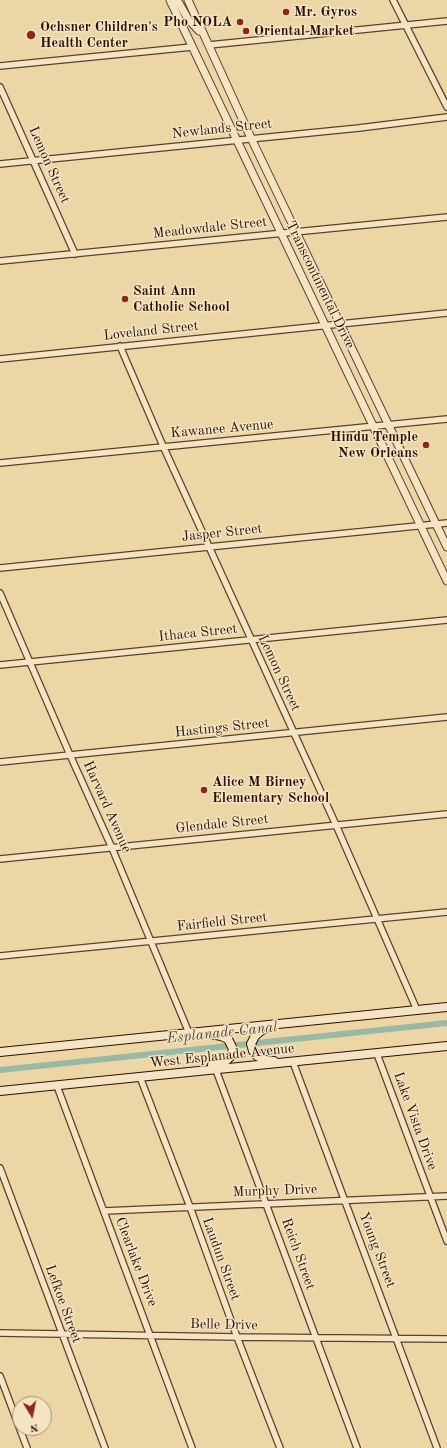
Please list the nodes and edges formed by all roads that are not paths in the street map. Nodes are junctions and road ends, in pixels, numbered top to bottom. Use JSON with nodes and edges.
{"nodes":[{"id":1,"x":188,"y":0,"type":"edge"},
{"id":2,"x":393,"y":0,"type":"edge"},
{"id":3,"x":170,"y":1,"type":"edge"},
{"id":4,"x":447,"y":21,"type":"edge"},
{"id":5,"x":406,"y":24,"type":"junction"},
{"id":6,"x":203,"y":36,"type":"junction"},
{"id":7,"x":209,"y":45,"type":"junction"},
{"id":8,"x":192,"y":47,"type":"junction"},
{"id":9,"x":0,"y":66,"type":"edge"},
{"id":10,"x":0,"y":87,"type":"edge"},
{"id":11,"x":447,"y":107,"type":"edge"},
{"id":12,"x":447,"y":117,"type":"edge"},
{"id":13,"x":251,"y":138,"type":"junction"},
{"id":14,"x":236,"y":140,"type":"junction"},
{"id":15,"x":34,"y":161,"type":"junction"},
{"id":16,"x":0,"y":164,"type":"edge"},
{"id":17,"x":447,"y":217,"type":"edge"},
{"id":18,"x":296,"y":232,"type":"junction"},
{"id":19,"x":281,"y":234,"type":"junction"},
{"id":20,"x":75,"y":254,"type":"junction"},
{"id":21,"x":0,"y":262,"type":"edge"},
{"id":22,"x":447,"y":314,"type":"edge"},
{"id":23,"x":341,"y":325,"type":"junction"},
{"id":24,"x":325,"y":326,"type":"junction"},
{"id":25,"x":120,"y":346,"type":"junction"},
{"id":26,"x":0,"y":359,"type":"edge"},
{"id":27,"x":447,"y":419,"type":"edge"},
{"id":28,"x":388,"y":425,"type":"junction"},
{"id":29,"x":373,"y":426,"type":"junction"},
{"id":30,"x":163,"y":446,"type":"junction"},
{"id":31,"x":0,"y":463,"type":"edge"},
{"id":32,"x":447,"y":523,"type":"edge"},
{"id":33,"x":436,"y":524,"type":"junction"},
{"id":34,"x":421,"y":526,"type":"junction"},
{"id":35,"x":209,"y":546,"type":"junction"},
{"id":36,"x":447,"y":547,"type":"edge"},
{"id":37,"x":0,"y":568,"type":"edge"},
{"id":38,"x":447,"y":581,"type":"edge"},
{"id":39,"x":0,"y":593,"type":"edge"},
{"id":40,"x":447,"y":620,"type":"edge"},
{"id":41,"x":250,"y":639,"type":"junction"},
{"id":42,"x":31,"y":662,"type":"junction"},
{"id":43,"x":0,"y":665,"type":"edge"},
{"id":44,"x":447,"y":717,"type":"edge"},
{"id":45,"x":293,"y":733,"type":"junction"},
{"id":46,"x":70,"y":755,"type":"junction"},
{"id":47,"x":0,"y":762,"type":"edge"},
{"id":48,"x":447,"y":814,"type":"edge"},
{"id":49,"x":336,"y":825,"type":"junction"},
{"id":50,"x":112,"y":848,"type":"junction"},
{"id":51,"x":0,"y":859,"type":"edge"},
{"id":52,"x":447,"y":912,"type":"edge"},
{"id":53,"x":378,"y":919,"type":"junction"},
{"id":54,"x":152,"y":940,"type":"junction"},
{"id":55,"x":0,"y":956,"type":"edge"},
{"id":56,"x":447,"y":1007,"type":"edge"},
{"id":57,"x":417,"y":1010,"type":"junction"},
{"id":58,"x":290,"y":1022,"type":"junction"},
{"id":59,"x":198,"y":1032,"type":"junction"},
{"id":60,"x":189,"y":1033,"type":"junction"},
{"id":61,"x":447,"y":1046,"type":"edge"},
{"id":62,"x":0,"y":1052,"type":"edge"},
{"id":63,"x":377,"y":1054,"type":"junction"},
{"id":64,"x":293,"y":1062,"type":"junction"},
{"id":65,"x":283,"y":1063,"type":"junction"},
{"id":66,"x":216,"y":1070,"type":"junction"},
{"id":67,"x":161,"y":1075,"type":"junction"},
{"id":68,"x":140,"y":1077,"type":"junction"},
{"id":69,"x":57,"y":1086,"type":"junction"},
{"id":70,"x":0,"y":1091,"type":"edge"},
{"id":71,"x":0,"y":1168,"type":"edge"},
{"id":72,"x":430,"y":1196,"type":"junction"},
{"id":73,"x":447,"y":1196,"type":"edge"},
{"id":74,"x":345,"y":1200,"type":"junction"},
{"id":75,"x":266,"y":1203,"type":"junction"},
{"id":76,"x":190,"y":1207,"type":"junction"},
{"id":77,"x":104,"y":1211,"type":"junction"},
{"id":78,"x":447,"y":1241,"type":"edge"},
{"id":79,"x":0,"y":1333,"type":"edge"},
{"id":80,"x":62,"y":1335,"type":"junction"},
{"id":81,"x":151,"y":1336,"type":"junction"},
{"id":82,"x":237,"y":1338,"type":"junction"},
{"id":83,"x":317,"y":1338,"type":"junction"},
{"id":84,"x":397,"y":1339,"type":"junction"},
{"id":85,"x":447,"y":1339,"type":"edge"},
{"id":86,"x":0,"y":1376,"type":"edge"},
{"id":87,"x":27,"y":1448,"type":"edge"},
{"id":88,"x":105,"y":1448,"type":"edge"},
{"id":89,"x":192,"y":1448,"type":"edge"},
{"id":90,"x":280,"y":1448,"type":"edge"},
{"id":91,"x":357,"y":1448,"type":"edge"},
{"id":92,"x":438,"y":1448,"type":"edge"}],
"edges":[{"from":1,"to":6,"type":"street","name":"Transcontinental Drive"},
{"from":2,"to":5,"type":"street"},
{"from":3,"to":6,"type":"street"},
{"from":3,"to":8,"type":"street","name":"Transcontinental Drive"},
{"from":4,"to":5,"type":"street"},
{"from":5,"to":7,"type":"street"},
{"from":5,"to":11,"type":"street"},
{"from":6,"to":7,"type":"street","name":"Transcontinental Drive"},
{"from":7,"to":13,"type":"street","name":"Transcontinental Drive"},
{"from":8,"to":9,"type":"street"},
{"from":8,"to":14,"type":"street","name":"Transcontinental Drive"},
{"from":10,"to":15,"type":"street","name":"Lemon Street"},
{"from":12,"to":13,"type":"street","name":"Newlands Street"},
{"from":13,"to":14,"type":"street","name":"Newlands Street"},
{"from":13,"to":18,"type":"street","name":"Transcontinental Drive"},
{"from":14,"to":15,"type":"street","name":"Newlands Street"},
{"from":14,"to":19,"type":"street","name":"Transcontinental Drive"},
{"from":15,"to":16,"type":"street","name":"Newlands Street"},
{"from":15,"to":20,"type":"street","name":"Lemon Street"},
{"from":17,"to":18,"type":"street","name":"Meadowdale Street"},
{"from":18,"to":19,"type":"street","name":"Meadowdale Street"},
{"from":18,"to":23,"type":"street","name":"Transcontinental Drive"},
{"from":19,"to":20,"type":"street","name":"Meadowdale Street"},
{"from":19,"to":24,"type":"street","name":"Transcontinental Drive"},
{"from":20,"to":21,"type":"street","name":"Meadowdale Street"},
{"from":22,"to":23,"type":"street","name":"Loveland Street"},
{"from":23,"to":24,"type":"street","name":"Loveland Street"},
{"from":23,"to":28,"type":"street","name":"Transcontinental Drive"},
{"from":24,"to":25,"type":"street","name":"Loveland Street"},
{"from":24,"to":29,"type":"street","name":"Transcontinental Drive"},
{"from":25,"to":26,"type":"street","name":"Loveland Street"},
{"from":25,"to":30,"type":"street","name":"Lemon Street"},
{"from":27,"to":28,"type":"street","name":"Kawanee Avenue"},
{"from":28,"to":29,"type":"street","name":"Kawanee Avenue"},
{"from":28,"to":33,"type":"street","name":"Transcontinental Drive"},
{"from":29,"to":30,"type":"street","name":"Kawanee Avenue"},
{"from":29,"to":34,"type":"street","name":"Transcontinental Drive"},
{"from":30,"to":31,"type":"street","name":"Kawanee Avenue"},
{"from":30,"to":35,"type":"street","name":"Lemon Street"},
{"from":32,"to":33,"type":"street","name":"Jasper Street"},
{"from":33,"to":34,"type":"street","name":"Jasper Street"},
{"from":33,"to":36,"type":"street","name":"Transcontinental Drive"},
{"from":34,"to":35,"type":"street","name":"Jasper Street"},
{"from":34,"to":38,"type":"street","name":"Transcontinental Drive"},
{"from":35,"to":37,"type":"street","name":"Jasper Street"},
{"from":35,"to":41,"type":"street","name":"Lemon Street"},
{"from":39,"to":42,"type":"street","name":"Harvard Avenue"},
{"from":40,"to":41,"type":"street","name":"Ithaca Street"},
{"from":41,"to":42,"type":"street","name":"Ithaca Street"},
{"from":41,"to":45,"type":"street","name":"Lemon Street"},
{"from":42,"to":43,"type":"street","name":"Ithaca Street"},
{"from":42,"to":46,"type":"street","name":"Harvard Avenue"},
{"from":44,"to":45,"type":"street","name":"Hastings Street"},
{"from":45,"to":46,"type":"street","name":"Hastings Street"},
{"from":45,"to":49,"type":"street","name":"Lemon Street"},
{"from":46,"to":47,"type":"street","name":"Hastings Street"},
{"from":46,"to":50,"type":"street","name":"Harvard Avenue"},
{"from":48,"to":49,"type":"street","name":"Glendale Street"},
{"from":49,"to":50,"type":"street","name":"Glendale Street"},
{"from":49,"to":53,"type":"street","name":"Lemon Street"},
{"from":50,"to":51,"type":"street","name":"Glendale Street"},
{"from":50,"to":54,"type":"street","name":"Harvard Avenue"},
{"from":52,"to":53,"type":"street","name":"Fairfield Street"},
{"from":53,"to":54,"type":"street","name":"Fairfield Street"},
{"from":53,"to":57,"type":"street","name":"Lemon Street"},
{"from":54,"to":55,"type":"street","name":"Fairfield Street"},
{"from":54,"to":60,"type":"street","name":"Harvard Avenue"},
{"from":56,"to":57,"type":"main road","name":"West Esplanade Avenue"},
{"from":57,"to":58,"type":"main road","name":"West Esplanade Avenue"},
{"from":58,"to":59,"type":"main road","name":"West Esplanade Avenue"},
{"from":58,"to":65,"type":"main road"},
{"from":59,"to":60,"type":"main road","name":"West Esplanade Avenue"},
{"from":59,"to":67,"type":"main road"},
{"from":60,"to":62,"type":"main road","name":"West Esplanade Avenue"},
{"from":61,"to":63,"type":"main road","name":"West Esplanade Avenue"},
{"from":63,"to":64,"type":"main road","name":"West Esplanade Avenue"},
{"from":63,"to":72,"type":"street","name":"Lake Vista Drive"},
{"from":64,"to":65,"type":"main road","name":"West Esplanade Avenue"},
{"from":64,"to":74,"type":"street","name":"Young Street"},
{"from":65,"to":66,"type":"main road","name":"West Esplanade Avenue"},
{"from":66,"to":67,"type":"main road","name":"West Esplanade Avenue"},
{"from":66,"to":75,"type":"street","name":"Reich Street"},
{"from":67,"to":68,"type":"main road","name":"West Esplanade Avenue"},
{"from":68,"to":69,"type":"main road","name":"West Esplanade Avenue"},
{"from":68,"to":76,"type":"street","name":"Laudun Street"},
{"from":69,"to":70,"type":"main road","name":"West Esplanade Avenue"},
{"from":69,"to":77,"type":"street","name":"Clearlake Drive"},
{"from":71,"to":80,"type":"street","name":"Lefkoe Street"},
{"from":72,"to":73,"type":"street","name":"Murphy Drive"},
{"from":72,"to":74,"type":"street","name":"Murphy Drive"},
{"from":72,"to":78,"type":"street","name":"Lake Vista Drive"},
{"from":74,"to":75,"type":"street","name":"Murphy Drive"},
{"from":74,"to":84,"type":"street","name":"Young Street"},
{"from":75,"to":76,"type":"street","name":"Murphy Drive"},
{"from":75,"to":83,"type":"street","name":"Reich Street"},
{"from":76,"to":77,"type":"street","name":"Murphy Drive"},
{"from":76,"to":82,"type":"street","name":"Laudun Street"},
{"from":77,"to":81,"type":"street","name":"Clearlake Drive"},
{"from":79,"to":80,"type":"street","name":"Belle Drive"},
{"from":80,"to":81,"type":"street","name":"Belle Drive"},
{"from":80,"to":88,"type":"street","name":"Lefkoe Street"},
{"from":81,"to":82,"type":"street","name":"Belle Drive"},
{"from":81,"to":89,"type":"street","name":"Clearlake Drive"},
{"from":82,"to":83,"type":"street","name":"Belle Drive"},
{"from":82,"to":90,"type":"street","name":"Laudun Street"},
{"from":83,"to":84,"type":"street","name":"Belle Drive"},
{"from":83,"to":91,"type":"street","name":"Reich Street"},
{"from":84,"to":85,"type":"street","name":"Belle Drive"},
{"from":84,"to":92,"type":"street","name":"Young Street"},
{"from":86,"to":87,"type":"street"}]}
